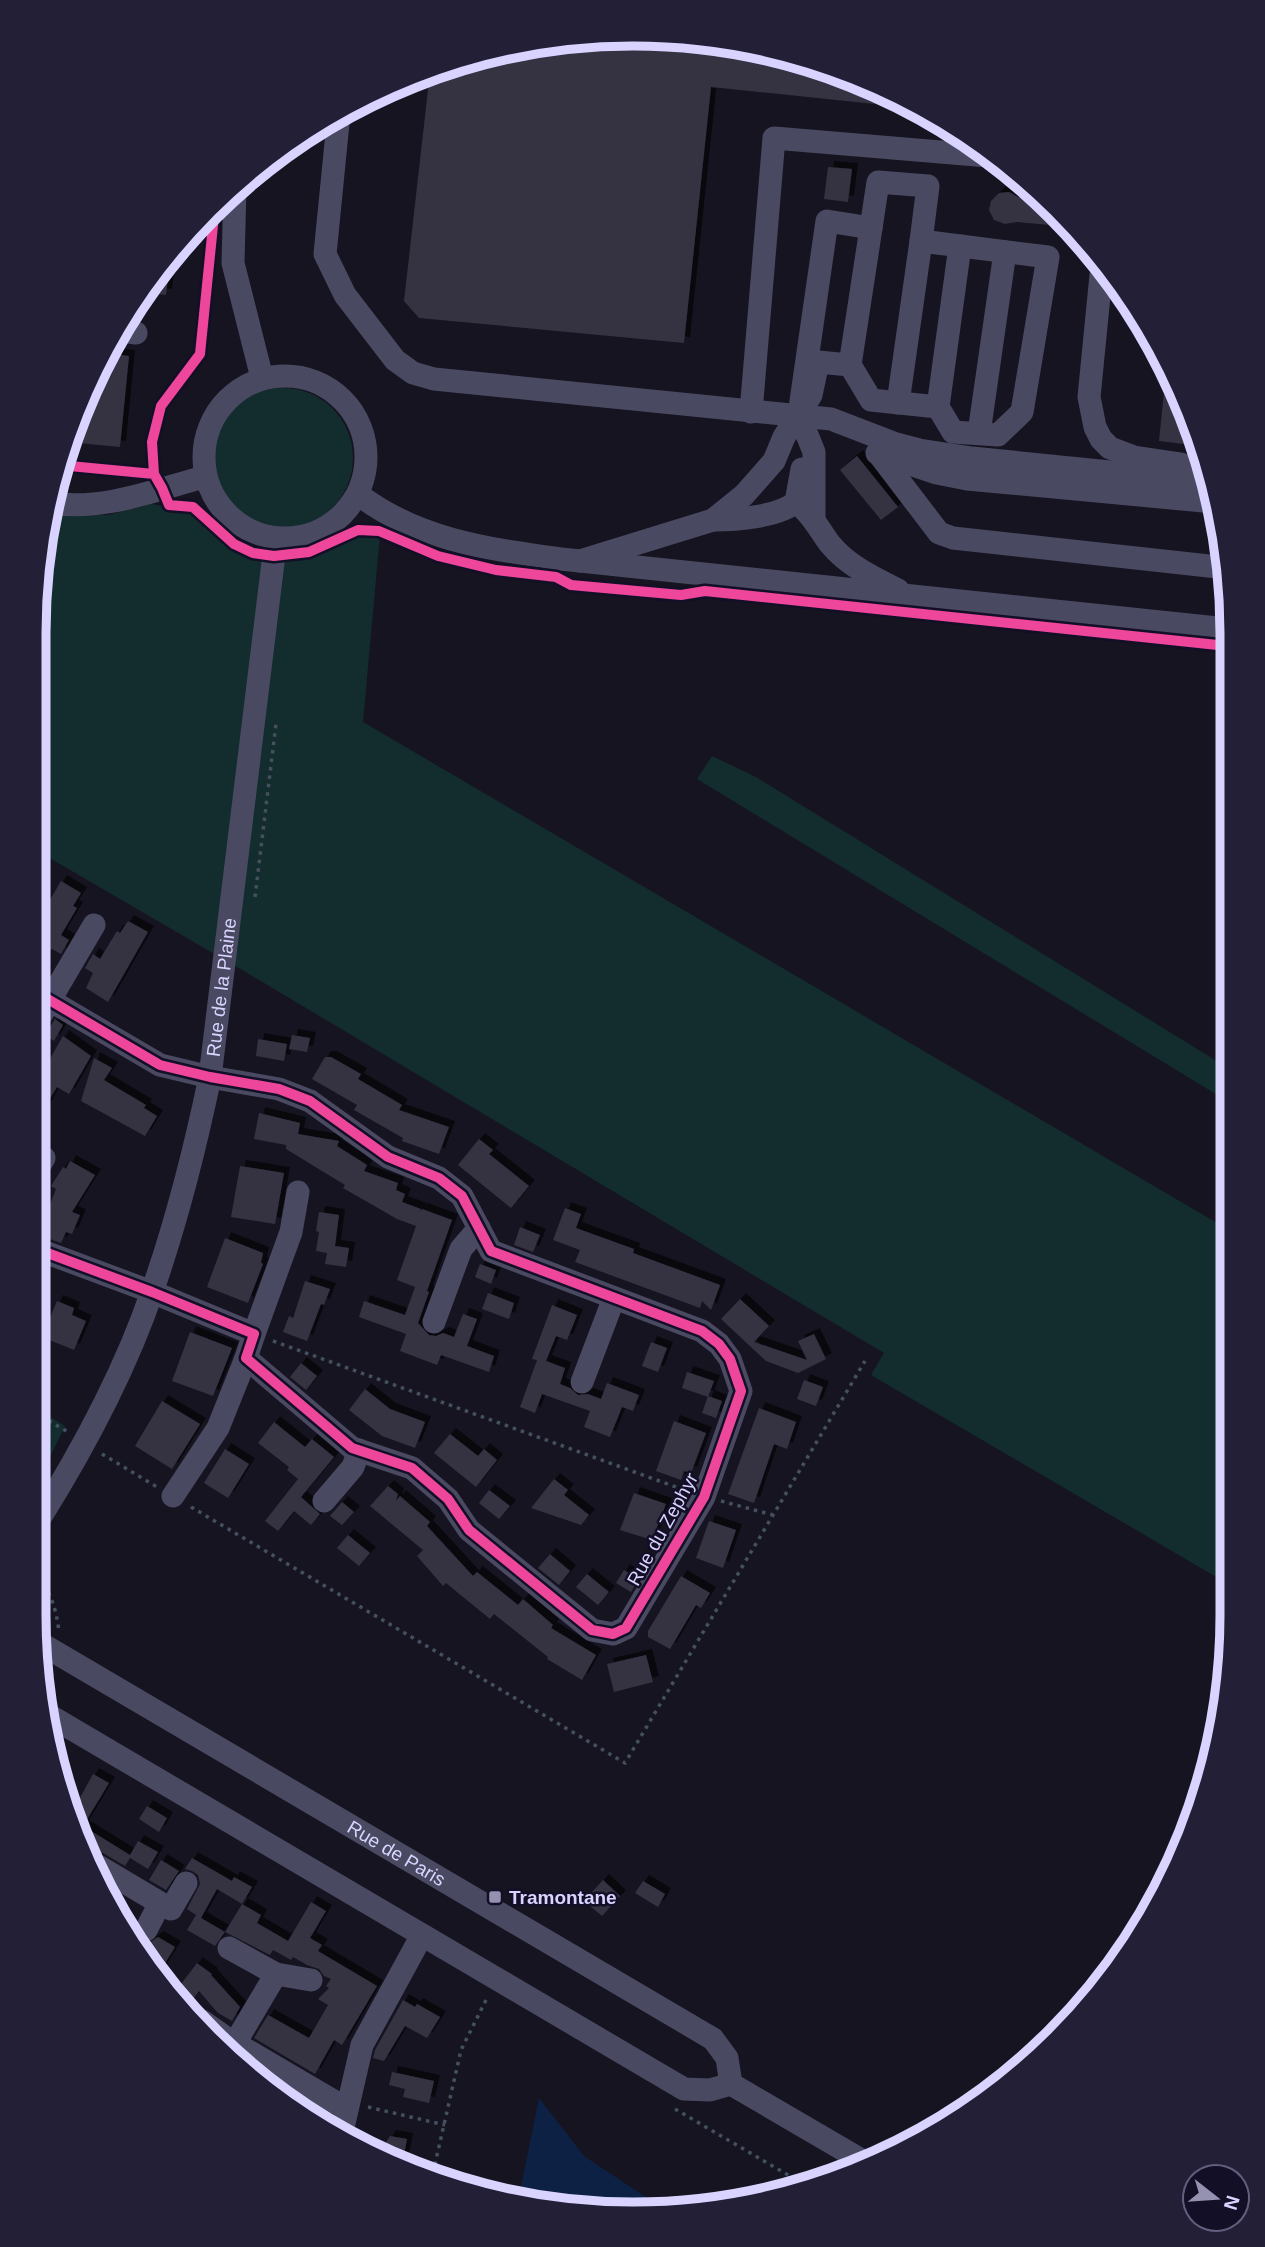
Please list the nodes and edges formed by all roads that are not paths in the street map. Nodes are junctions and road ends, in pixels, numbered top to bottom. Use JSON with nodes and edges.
{"nodes":[{"id":1,"x":339,"y":124,"type":"edge"},
{"id":2,"x":974,"y":155,"type":"edge"},
{"id":3,"x":235,"y":201,"type":"edge"},
{"id":4,"x":871,"y":228,"type":"junction"},
{"id":5,"x":921,"y":241,"type":"junction"},
{"id":6,"x":960,"y":246,"type":"junction"},
{"id":7,"x":1006,"y":252,"type":"junction"},
{"id":8,"x":1101,"y":279,"type":"edge"},
{"id":9,"x":850,"y":365,"type":"junction"},
{"id":10,"x":262,"y":379,"type":"junction"},
{"id":11,"x":898,"y":403,"type":"junction"},
{"id":12,"x":938,"y":407,"type":"junction"},
{"id":13,"x":751,"y":412,"type":"junction"},
{"id":14,"x":799,"y":415,"type":"junction"},
{"id":15,"x":979,"y":433,"type":"junction"},
{"id":16,"x":810,"y":439,"type":"junction"},
{"id":17,"x":878,"y":453,"type":"junction"},
{"id":18,"x":1194,"y":466,"type":"edge"},
{"id":19,"x":204,"y":477,"type":"junction"},
{"id":20,"x":1199,"y":481,"type":"edge"},
{"id":21,"x":358,"y":494,"type":"junction"},
{"id":22,"x":1204,"y":501,"type":"edge"},
{"id":23,"x":796,"y":502,"type":"junction"},
{"id":24,"x":60,"y":505,"type":"edge"},
{"id":25,"x":814,"y":518,"type":"junction"},
{"id":26,"x":713,"y":520,"type":"junction"},
{"id":27,"x":276,"y":538,"type":"junction"},
{"id":28,"x":580,"y":561,"type":"junction"},
{"id":29,"x":1215,"y":567,"type":"edge"},
{"id":30,"x":911,"y":596,"type":"junction"},
{"id":31,"x":1220,"y":628,"type":"edge"},
{"id":32,"x":94,"y":925,"type":"dead end"},
{"id":33,"x":46,"y":991,"type":"edge"},
{"id":34,"x":46,"y":998,"type":"edge"},
{"id":35,"x":210,"y":1077,"type":"junction"},
{"id":36,"x":298,"y":1192,"type":"dead end"},
{"id":37,"x":479,"y":1228,"type":"junction"},
{"id":38,"x":46,"y":1252,"type":"edge"},
{"id":39,"x":152,"y":1292,"type":"junction"},
{"id":40,"x":614,"y":1298,"type":"junction"},
{"id":41,"x":434,"y":1322,"type":"dead end"},
{"id":42,"x":254,"y":1334,"type":"junction"},
{"id":43,"x":246,"y":1358,"type":"junction"},
{"id":44,"x":582,"y":1382,"type":"dead end"},
{"id":45,"x":359,"y":1450,"type":"junction"},
{"id":46,"x":173,"y":1496,"type":"dead end"},
{"id":47,"x":324,"y":1501,"type":"dead end"},
{"id":48,"x":46,"y":1509,"type":"edge"},
{"id":49,"x":47,"y":1647,"type":"edge"},
{"id":50,"x":55,"y":1719,"type":"edge"},
{"id":51,"x":104,"y":1870,"type":"edge"},
{"id":52,"x":186,"y":1883,"type":"dead end"},
{"id":53,"x":172,"y":1910,"type":"junction"},
{"id":54,"x":422,"y":1936,"type":"junction"},
{"id":55,"x":142,"y":1938,"type":"edge"},
{"id":56,"x":229,"y":1948,"type":"dead end"},
{"id":57,"x":276,"y":1974,"type":"junction"},
{"id":58,"x":311,"y":1980,"type":"dead end"},
{"id":59,"x":228,"y":2041,"type":"edge"},
{"id":60,"x":230,"y":2042,"type":"edge"},
{"id":61,"x":731,"y":2084,"type":"junction"},
{"id":62,"x":347,"y":2109,"type":"junction"},
{"id":63,"x":343,"y":2125,"type":"edge"},
{"id":64,"x":856,"y":2157,"type":"edge"}],
"edges":[{"from":1,"to":13,"type":"street"},
{"from":2,"to":13,"type":"street"},
{"from":3,"to":10,"type":"street"},
{"from":4,"to":5,"type":"street"},
{"from":4,"to":9,"type":"street"},
{"from":4,"to":14,"type":"street"},
{"from":5,"to":6,"type":"street"},
{"from":5,"to":11,"type":"street"},
{"from":6,"to":7,"type":"street"},
{"from":6,"to":12,"type":"street"},
{"from":7,"to":15,"type":"street"},
{"from":7,"to":15,"type":"street"},
{"from":8,"to":18,"type":"street"},
{"from":9,"to":11,"type":"street"},
{"from":9,"to":14,"type":"street"},
{"from":10,"to":19,"type":"street"},
{"from":10,"to":21,"type":"street"},
{"from":11,"to":12,"type":"street"},
{"from":12,"to":15,"type":"street"},
{"from":13,"to":14,"type":"street"},
{"from":14,"to":16,"type":"street"},
{"from":14,"to":17,"type":"street"},
{"from":14,"to":20,"type":"street"},
{"from":14,"to":26,"type":"street"},
{"from":16,"to":23,"type":"street"},
{"from":16,"to":25,"type":"street"},
{"from":17,"to":22,"type":"street"},
{"from":17,"to":29,"type":"street"},
{"from":19,"to":24,"type":"street"},
{"from":19,"to":27,"type":"street"},
{"from":21,"to":27,"type":"street"},
{"from":21,"to":28,"type":"street"},
{"from":23,"to":25,"type":"street"},
{"from":23,"to":26,"type":"street"},
{"from":25,"to":30,"type":"street"},
{"from":26,"to":28,"type":"street"},
{"from":27,"to":35,"type":"street","name":"Rue de la Plaine"},
{"from":28,"to":30,"type":"street"},
{"from":30,"to":31,"type":"street"},
{"from":32,"to":33,"type":"street"},
{"from":34,"to":35,"type":"street","name":"Rue du Zephyr"},
{"from":35,"to":37,"type":"street","name":"Rue du Zephyr"},
{"from":35,"to":39,"type":"street","name":"Rue de la Plaine"},
{"from":36,"to":42,"type":"street"},
{"from":37,"to":40,"type":"street","name":"Rue du Zephyr"},
{"from":37,"to":41,"type":"street"},
{"from":38,"to":39,"type":"street"},
{"from":39,"to":42,"type":"street"},
{"from":39,"to":48,"type":"street","name":"Rue de la Plaine"},
{"from":40,"to":44,"type":"street"},
{"from":40,"to":45,"type":"street","name":"Rue du Zephyr"},
{"from":42,"to":43,"type":"street"},
{"from":43,"to":45,"type":"street","name":"Rue du Zephyr"},
{"from":43,"to":46,"type":"street"},
{"from":45,"to":47,"type":"street"},
{"from":49,"to":61,"type":"street","name":"Rue de Paris"},
{"from":50,"to":54,"type":"street"},
{"from":51,"to":53,"type":"street"},
{"from":52,"to":53,"type":"street"},
{"from":53,"to":55,"type":"street"},
{"from":54,"to":61,"type":"street"},
{"from":54,"to":62,"type":"street"},
{"from":56,"to":57,"type":"street"},
{"from":57,"to":58,"type":"street"},
{"from":57,"to":59,"type":"street"},
{"from":60,"to":62,"type":"street"},
{"from":61,"to":64,"type":"street"},
{"from":62,"to":63,"type":"street"}]}
